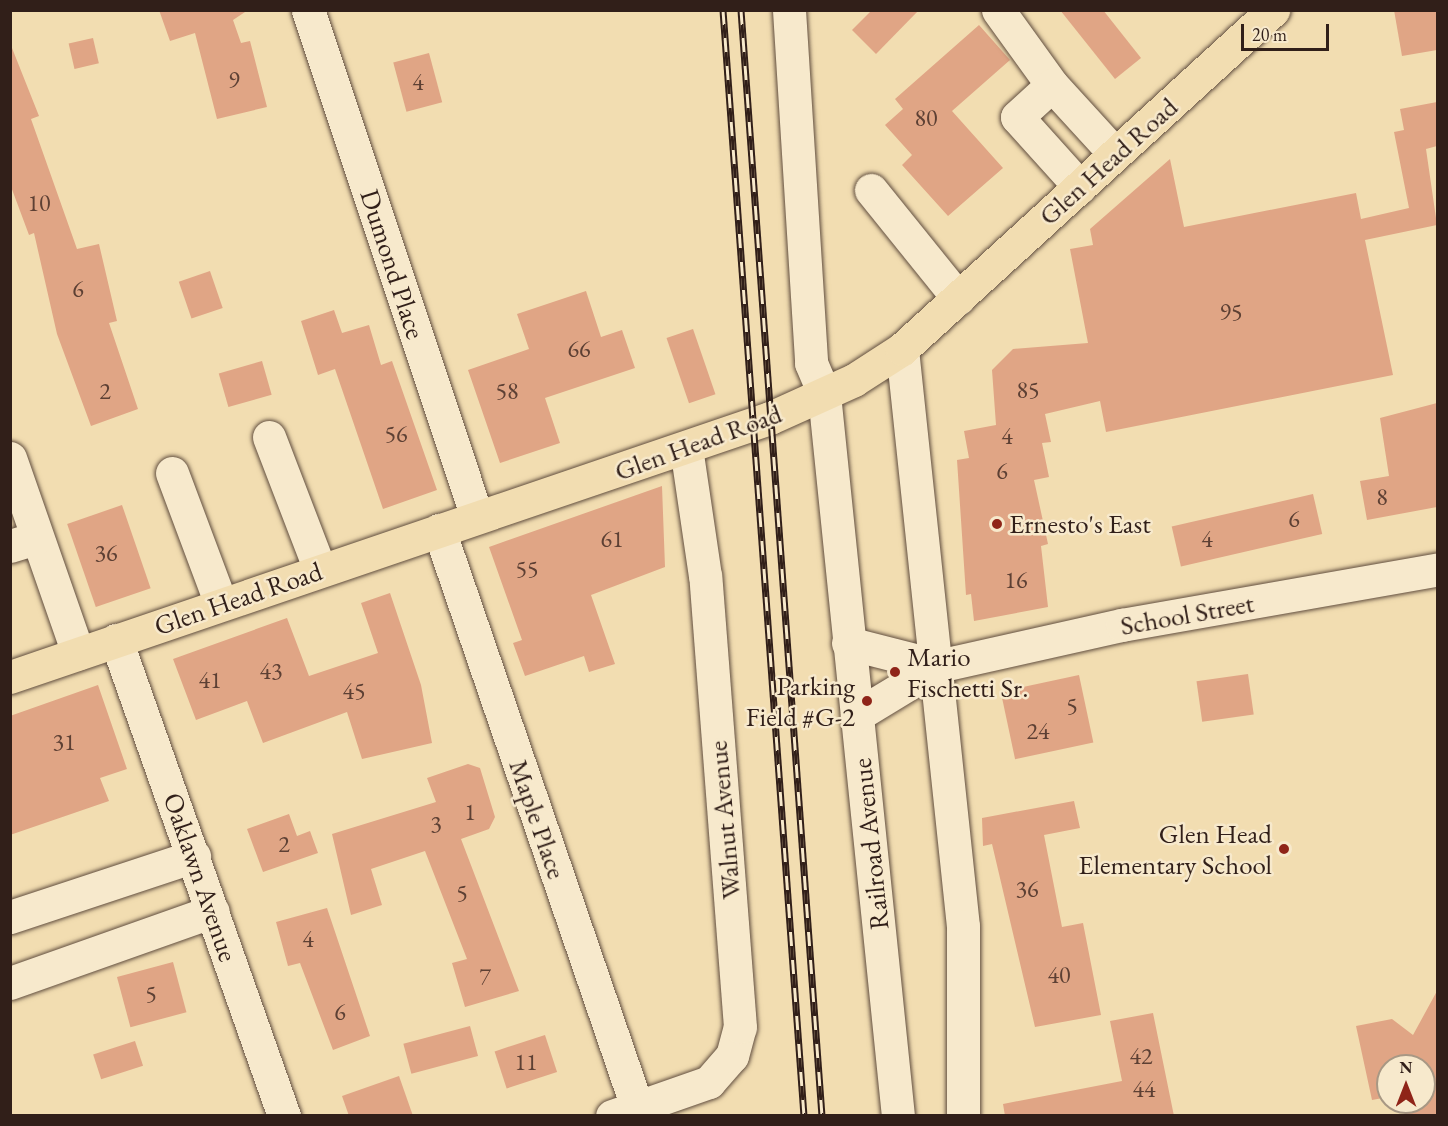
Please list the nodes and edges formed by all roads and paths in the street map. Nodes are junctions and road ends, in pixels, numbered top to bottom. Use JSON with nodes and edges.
{"nodes":[{"id":1,"x":309,"y":10,"type":"edge"},
{"id":2,"x":789,"y":10,"type":"edge"},
{"id":3,"x":998,"y":10,"type":"edge"},
{"id":4,"x":1273,"y":10,"type":"edge"},
{"id":5,"x":1052,"y":85,"type":"junction"},
{"id":6,"x":1115,"y":154,"type":"junction"},
{"id":7,"x":1080,"y":187,"type":"junction"},
{"id":8,"x":871,"y":190,"type":"dead end"},
{"id":9,"x":958,"y":298,"type":"junction"},
{"id":10,"x":902,"y":349,"type":"junction"},
{"id":11,"x":824,"y":394,"type":"junction"},
{"id":12,"x":269,"y":437,"type":"dead end"},
{"id":13,"x":686,"y":448,"type":"junction"},
{"id":14,"x":10,"y":458,"type":"edge"},
{"id":15,"x":172,"y":473,"type":"dead end"},
{"id":16,"x":477,"y":517,"type":"junction"},
{"id":17,"x":438,"y":530,"type":"junction"},
{"id":18,"x":24,"y":542,"type":"edge"},
{"id":19,"x":1437,"y":569,"type":"edge"},
{"id":20,"x":320,"y":570,"type":"junction"},
{"id":21,"x":221,"y":604,"type":"junction"},
{"id":22,"x":117,"y":640,"type":"junction"},
{"id":23,"x":848,"y":643,"type":"junction"},
{"id":24,"x":78,"y":653,"type":"junction"},
{"id":25,"x":938,"y":666,"type":"junction"},
{"id":26,"x":10,"y":677,"type":"edge"},
{"id":27,"x":857,"y":715,"type":"junction"},
{"id":28,"x":194,"y":856,"type":"junction"},
{"id":29,"x":213,"y":911,"type":"junction"},
{"id":30,"x":10,"y":917,"type":"edge"},
{"id":31,"x":10,"y":983,"type":"edge"},
{"id":32,"x":625,"y":1111,"type":"edge"},
{"id":33,"x":284,"y":1116,"type":"edge"},
{"id":34,"x":898,"y":1116,"type":"edge"},
{"id":35,"x":963,"y":1116,"type":"edge"}],
"edges":[{"from":1,"to":16,"type":"street","name":"Dumond Place"},
{"from":2,"to":11,"type":"street","name":"Railroad Avenue"},
{"from":3,"to":5,"type":"street"},
{"from":4,"to":6,"type":"main road","name":"Glen Head Road"},
{"from":5,"to":6,"type":"street"},
{"from":5,"to":7,"type":"street"},
{"from":6,"to":7,"type":"main road","name":"Glen Head Road"},
{"from":7,"to":9,"type":"main road","name":"Glen Head Road"},
{"from":8,"to":9,"type":"street"},
{"from":9,"to":10,"type":"main road","name":"Glen Head Road"},
{"from":10,"to":11,"type":"main road","name":"Glen Head Road"},
{"from":10,"to":25,"type":"street"},
{"from":11,"to":13,"type":"main road","name":"Glen Head Road"},
{"from":11,"to":23,"type":"street","name":"Railroad Avenue"},
{"from":12,"to":20,"type":"street"},
{"from":13,"to":16,"type":"main road","name":"Glen Head Road"},
{"from":13,"to":32,"type":"street","name":"Walnut Avenue"},
{"from":14,"to":18,"type":"street"},
{"from":15,"to":21,"type":"street"},
{"from":16,"to":17,"type":"main road","name":"Glen Head Road"},
{"from":17,"to":20,"type":"main road","name":"Glen Head Road"},
{"from":17,"to":32,"type":"street","name":"Maple Place"},
{"from":18,"to":24,"type":"street"},
{"from":19,"to":25,"type":"street","name":"School Street"},
{"from":20,"to":21,"type":"main road","name":"Glen Head Road"},
{"from":21,"to":22,"type":"main road","name":"Glen Head Road"},
{"from":22,"to":24,"type":"main road","name":"Glen Head Road"},
{"from":22,"to":28,"type":"street","name":"Oaklawn Avenue"},
{"from":23,"to":25,"type":"street","name":"School Street"},
{"from":23,"to":27,"type":"street","name":"Railroad Avenue"},
{"from":24,"to":26,"type":"main road","name":"Glen Head Road"},
{"from":25,"to":27,"type":"street","name":"School Street"},
{"from":25,"to":35,"type":"street"},
{"from":27,"to":34,"type":"street","name":"Railroad Avenue"},
{"from":28,"to":29,"type":"street","name":"Oaklawn Avenue"},
{"from":28,"to":30,"type":"street"},
{"from":29,"to":31,"type":"street"},
{"from":29,"to":33,"type":"street","name":"Oaklawn Avenue"}]}
